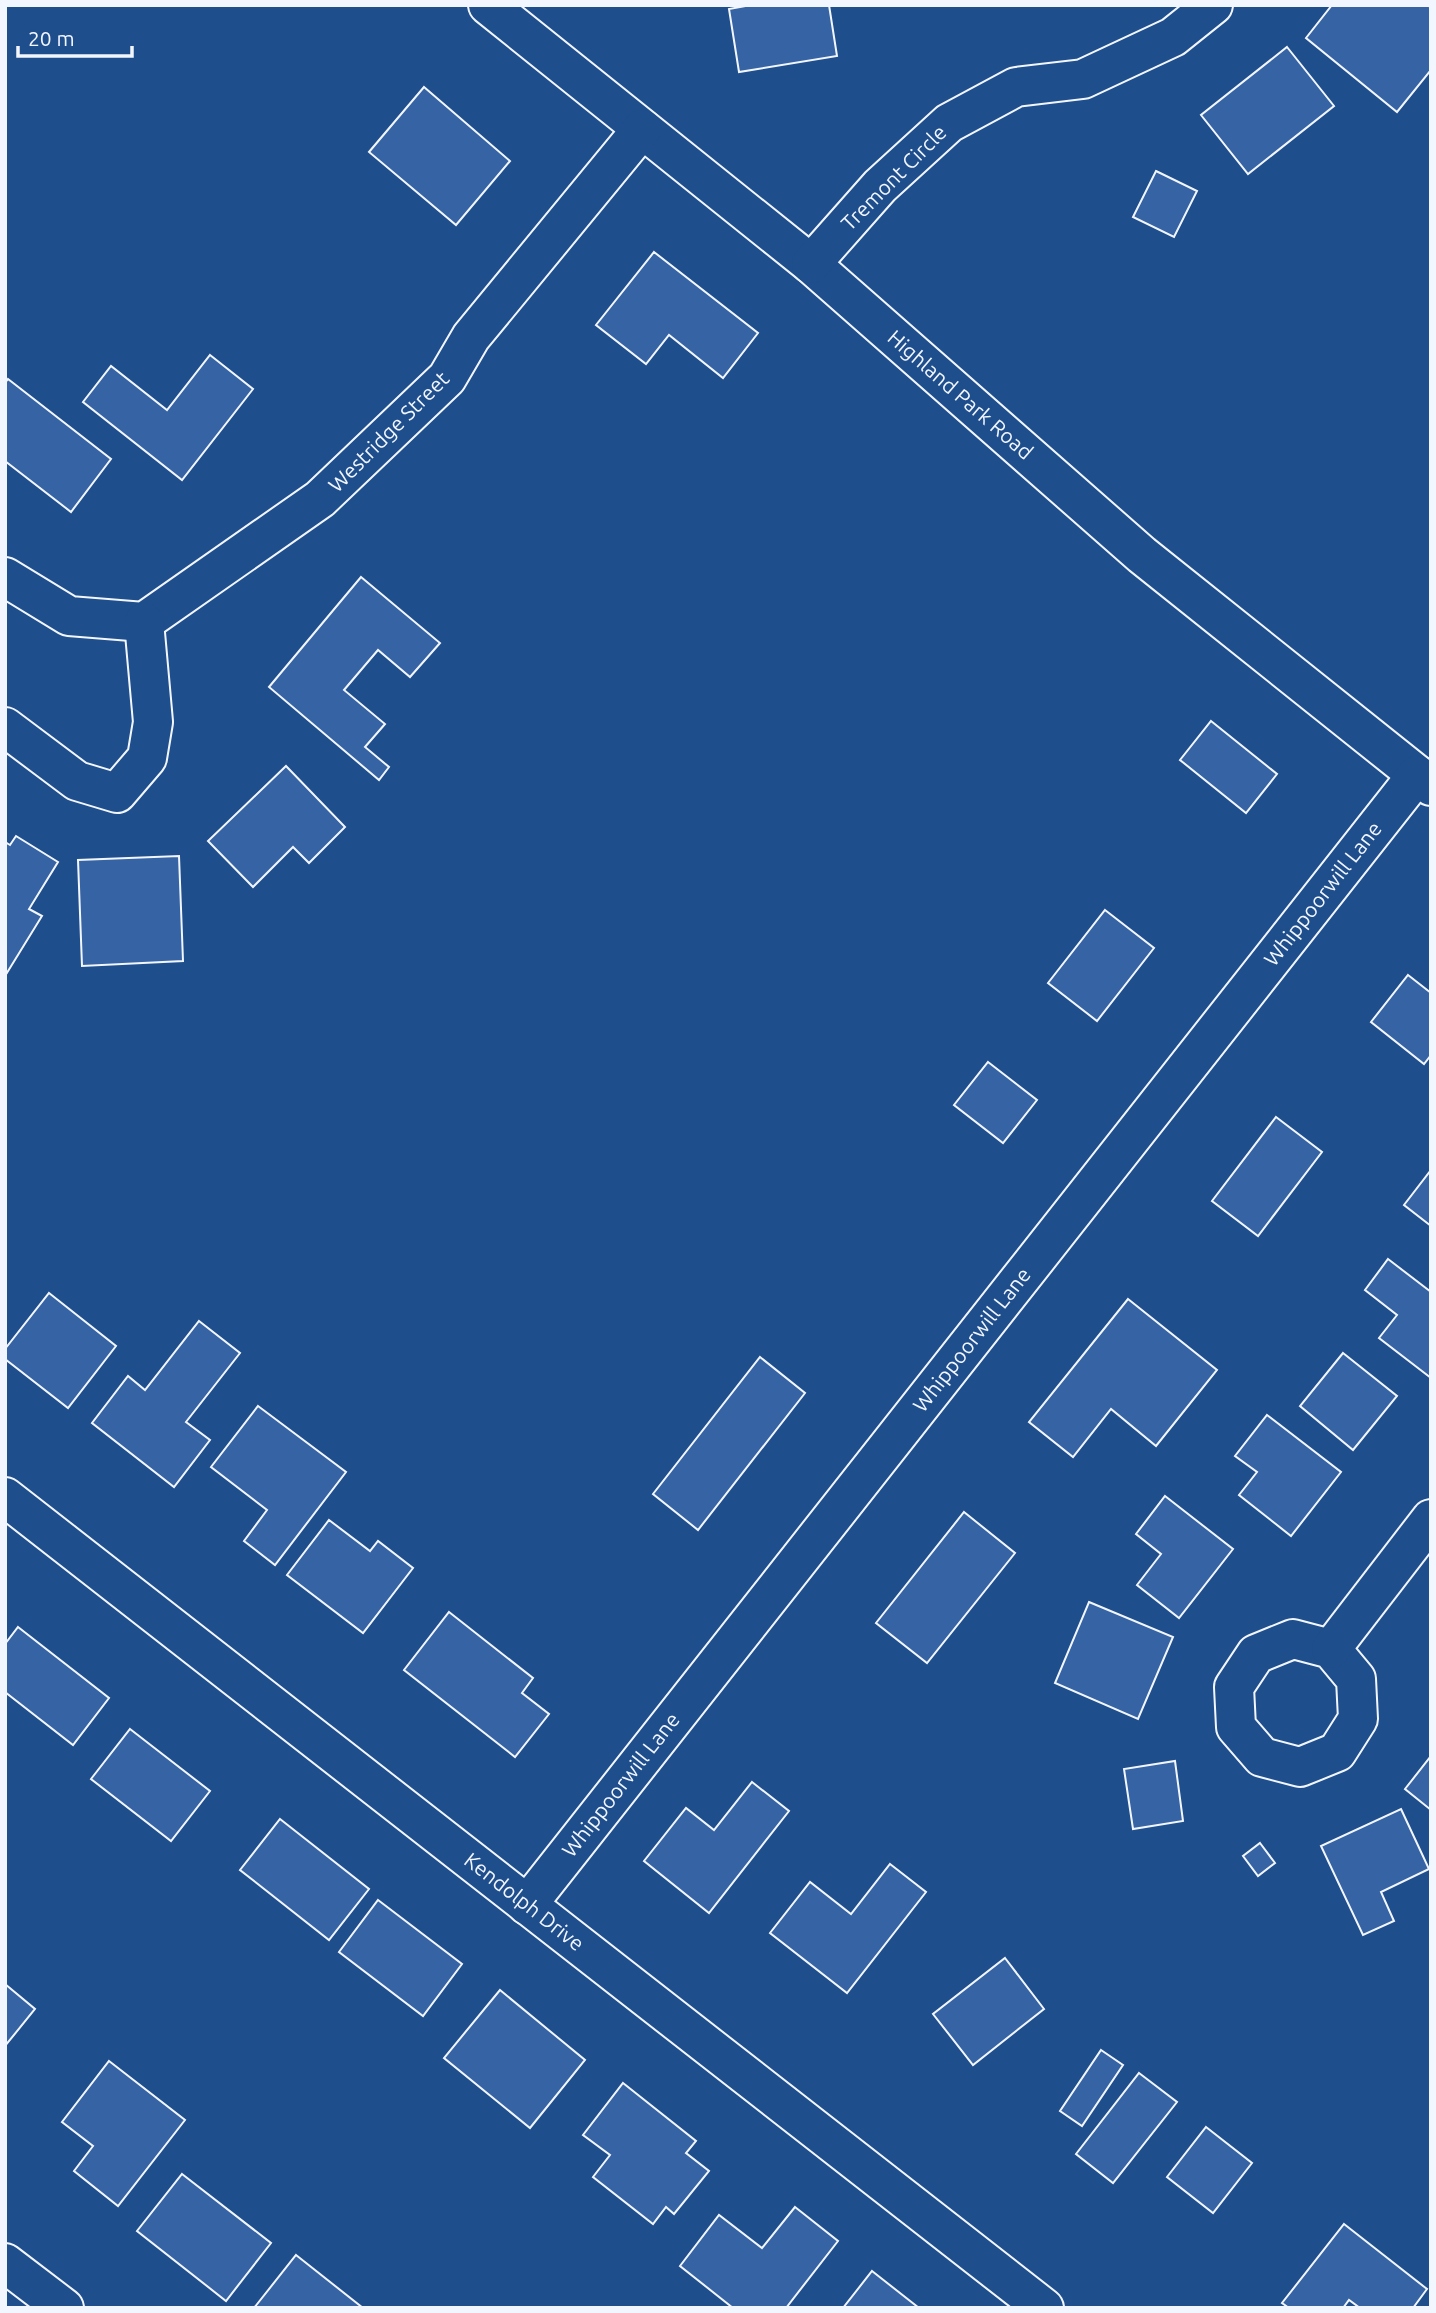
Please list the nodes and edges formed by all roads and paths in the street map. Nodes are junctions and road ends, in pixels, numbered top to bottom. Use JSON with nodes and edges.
{"nodes":[{"id":1,"x":488,"y":5,"type":"edge"},
{"id":2,"x":1213,"y":5,"type":"edge"},
{"id":3,"x":642,"y":129,"type":"junction"},
{"id":4,"x":811,"y":264,"type":"junction"},
{"id":5,"x":5,"y":577,"type":"edge"},
{"id":6,"x":144,"y":622,"type":"junction"},
{"id":7,"x":5,"y":727,"type":"edge"},
{"id":8,"x":1424,"y":780,"type":"edge"},
{"id":9,"x":10,"y":1509,"type":"edge"},
{"id":10,"x":1431,"y":1519,"type":"edge"},
{"id":11,"x":1331,"y":1649,"type":"dead end"},
{"id":12,"x":527,"y":1905,"type":"junction"},
{"id":13,"x":5,"y":2263,"type":"edge"},
{"id":14,"x":64,"y":2308,"type":"edge"},
{"id":15,"x":1044,"y":2308,"type":"edge"}],
"edges":[{"from":1,"to":3,"type":"street","name":"Highland Park Road"},
{"from":2,"to":4,"type":"street","name":"Tremont Circle"},
{"from":3,"to":4,"type":"street","name":"Highland Park Road"},
{"from":3,"to":6,"type":"street","name":"Westridge Street"},
{"from":4,"to":8,"type":"street","name":"Highland Park Road"},
{"from":5,"to":6,"type":"street"},
{"from":6,"to":7,"type":"street"},
{"from":8,"to":12,"type":"street","name":"Whippoorwill Lane"},
{"from":9,"to":12,"type":"street","name":"Kendolph Drive"},
{"from":10,"to":11,"type":"street"},
{"from":12,"to":15,"type":"street","name":"Kendolph Drive"},
{"from":13,"to":14,"type":"street"}]}
